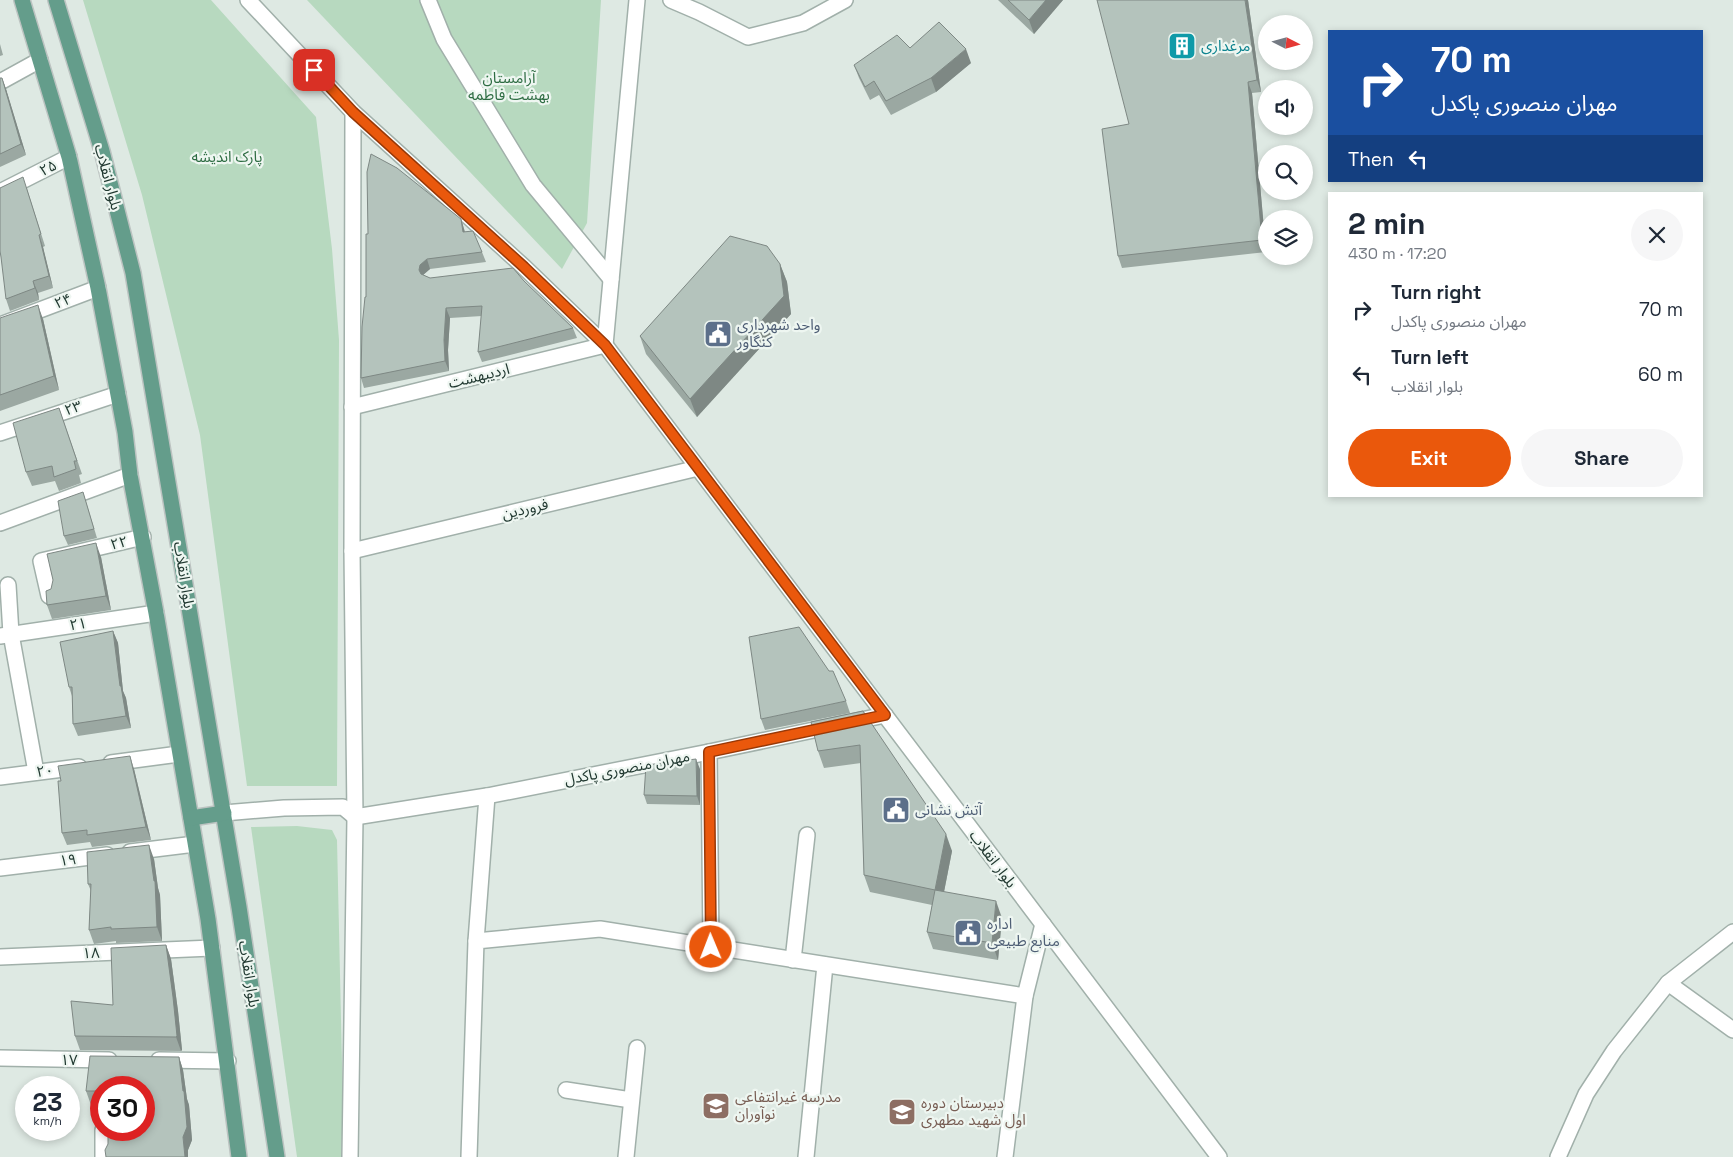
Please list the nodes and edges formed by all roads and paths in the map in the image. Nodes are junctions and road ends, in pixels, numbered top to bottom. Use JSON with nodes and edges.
{"nodes":[{"id":1,"x":22,"y":0,"type":"edge"},
{"id":2,"x":56,"y":0,"type":"edge"},
{"id":3,"x":248,"y":0,"type":"edge"},
{"id":4,"x":428,"y":0,"type":"edge"},
{"id":5,"x":637,"y":0,"type":"edge"},
{"id":6,"x":672,"y":0,"type":"edge"},
{"id":7,"x":845,"y":0,"type":"edge"},
{"id":8,"x":40,"y":60,"type":"junction"},
{"id":9,"x":0,"y":82,"type":"edge"},
{"id":10,"x":353,"y":112,"type":"junction"},
{"id":11,"x":69,"y":157,"type":"junction"},
{"id":12,"x":0,"y":192,"type":"edge"},
{"id":13,"x":524,"y":267,"type":"junction"},
{"id":14,"x":506,"y":269,"type":"edge"},
{"id":15,"x":611,"y":279,"type":"junction"},
{"id":16,"x":98,"y":288,"type":"junction"},
{"id":17,"x":0,"y":325,"type":"edge"},
{"id":18,"x":605,"y":345,"type":"junction"},
{"id":19,"x":118,"y":394,"type":"junction"},
{"id":20,"x":352,"y":407,"type":"junction"},
{"id":21,"x":0,"y":433,"type":"edge"},
{"id":22,"x":698,"y":468,"type":"junction"},
{"id":23,"x":130,"y":475,"type":"junction"},
{"id":24,"x":0,"y":523,"type":"edge"},
{"id":25,"x":143,"y":538,"type":"junction"},
{"id":26,"x":352,"y":551,"type":"junction"},
{"id":27,"x":8,"y":585,"type":"dead end"},
{"id":28,"x":49,"y":596,"type":"edge"},
{"id":29,"x":156,"y":613,"type":"junction"},
{"id":30,"x":6,"y":635,"type":"edge"},
{"id":31,"x":885,"y":715,"type":"junction"},
{"id":32,"x":709,"y":752,"type":"junction"},
{"id":33,"x":179,"y":754,"type":"junction"},
{"id":34,"x":36,"y":772,"type":"junction"},
{"id":35,"x":0,"y":777,"type":"edge"},
{"id":36,"x":487,"y":796,"type":"junction"},
{"id":37,"x":224,"y":813,"type":"junction"},
{"id":38,"x":355,"y":817,"type":"junction"},
{"id":39,"x":191,"y":818,"type":"junction"},
{"id":40,"x":807,"y":835,"type":"dead end"},
{"id":41,"x":196,"y":844,"type":"junction"},
{"id":42,"x":0,"y":868,"type":"edge"},
{"id":43,"x":1043,"y":924,"type":"junction"},
{"id":44,"x":1733,"y":932,"type":"edge"},
{"id":45,"x":476,"y":941,"type":"junction"},
{"id":46,"x":711,"y":947,"type":"junction"},
{"id":47,"x":212,"y":948,"type":"junction"},
{"id":48,"x":0,"y":957,"type":"edge"},
{"id":49,"x":793,"y":960,"type":"junction"},
{"id":50,"x":825,"y":965,"type":"junction"},
{"id":51,"x":1668,"y":983,"type":"junction"},
{"id":52,"x":1025,"y":996,"type":"junction"},
{"id":53,"x":1733,"y":1030,"type":"edge"},
{"id":54,"x":637,"y":1048,"type":"dead end"},
{"id":55,"x":0,"y":1058,"type":"edge"},
{"id":56,"x":123,"y":1060,"type":"edge"},
{"id":57,"x":142,"y":1060,"type":"edge"},
{"id":58,"x":228,"y":1060,"type":"junction"},
{"id":59,"x":566,"y":1090,"type":"dead end"},
{"id":60,"x":631,"y":1100,"type":"junction"},
{"id":61,"x":102,"y":1141,"type":"edge"},
{"id":62,"x":103,"y":1157,"type":"edge"},
{"id":63,"x":239,"y":1157,"type":"edge"},
{"id":64,"x":277,"y":1157,"type":"edge"},
{"id":65,"x":350,"y":1157,"type":"edge"},
{"id":66,"x":470,"y":1157,"type":"edge"},
{"id":67,"x":626,"y":1157,"type":"edge"},
{"id":68,"x":806,"y":1157,"type":"edge"},
{"id":69,"x":1005,"y":1157,"type":"edge"},
{"id":70,"x":1219,"y":1157,"type":"edge"},
{"id":71,"x":1558,"y":1157,"type":"edge"}],
"edges":[{"from":1,"to":8,"type":"main road"},
{"from":2,"to":37,"type":"main road","name":"بلوار انقلاب"},
{"from":3,"to":10,"type":"street","name":"بلوار انقلاب"},
{"from":4,"to":15,"type":"street"},
{"from":5,"to":15,"type":"street"},
{"from":6,"to":7,"type":"street"},
{"from":8,"to":9,"type":"street"},
{"from":8,"to":11,"type":"main road"},
{"from":10,"to":13,"type":"street","name":"بلوار انقلاب"},
{"from":10,"to":20,"type":"street"},
{"from":11,"to":12,"type":"street","name":"۲۵"},
{"from":11,"to":16,"type":"main road"},
{"from":13,"to":14,"type":"street"},
{"from":13,"to":18,"type":"street","name":"بلوار انقلاب"},
{"from":15,"to":18,"type":"street"},
{"from":16,"to":17,"type":"street","name":"۲۴"},
{"from":16,"to":19,"type":"main road"},
{"from":18,"to":20,"type":"street","name":"اردیبهشت"},
{"from":18,"to":22,"type":"street","name":"بلوار انقلاب"},
{"from":19,"to":21,"type":"street","name":"۲۳"},
{"from":19,"to":23,"type":"main road"},
{"from":20,"to":26,"type":"street"},
{"from":22,"to":26,"type":"street","name":"فروردین"},
{"from":22,"to":31,"type":"street","name":"بلوار انقلاب"},
{"from":23,"to":24,"type":"street"},
{"from":23,"to":25,"type":"main road"},
{"from":25,"to":28,"type":"street","name":"۲۲"},
{"from":25,"to":29,"type":"main road"},
{"from":26,"to":38,"type":"street"},
{"from":27,"to":30,"type":"street"},
{"from":29,"to":30,"type":"street","name":"۲۱"},
{"from":29,"to":33,"type":"main road"},
{"from":30,"to":34,"type":"street"},
{"from":31,"to":32,"type":"street","name":"مهران منصوری پاکدل"},
{"from":31,"to":43,"type":"street","name":"بلوار انقلاب"},
{"from":32,"to":36,"type":"street","name":"مهران منصوری پاکدل"},
{"from":32,"to":46,"type":"street"},
{"from":33,"to":34,"type":"street","name":"۲۰"},
{"from":33,"to":39,"type":"main road"},
{"from":34,"to":35,"type":"street","name":"۲۰"},
{"from":36,"to":38,"type":"street","name":"مهران منصوری پاکدل"},
{"from":36,"to":45,"type":"street"},
{"from":37,"to":38,"type":"street"},
{"from":37,"to":39,"type":"main road"},
{"from":37,"to":64,"type":"main road","name":"بلوار انقلاب"},
{"from":38,"to":65,"type":"street"},
{"from":39,"to":41,"type":"main road"},
{"from":40,"to":49,"type":"street"},
{"from":41,"to":42,"type":"street","name":"۱۹"},
{"from":41,"to":47,"type":"main road"},
{"from":43,"to":52,"type":"street"},
{"from":43,"to":70,"type":"street","name":"بلوار انقلاب"},
{"from":44,"to":51,"type":"street"},
{"from":45,"to":46,"type":"street"},
{"from":45,"to":66,"type":"street"},
{"from":46,"to":49,"type":"street"},
{"from":47,"to":48,"type":"street","name":"۱۸"},
{"from":47,"to":58,"type":"main road"},
{"from":49,"to":50,"type":"street"},
{"from":50,"to":52,"type":"street"},
{"from":50,"to":68,"type":"street"},
{"from":51,"to":53,"type":"street"},
{"from":51,"to":71,"type":"street"},
{"from":52,"to":69,"type":"street"},
{"from":54,"to":60,"type":"street"},
{"from":55,"to":56,"type":"street","name":"۱۷"},
{"from":57,"to":58,"type":"street"},
{"from":58,"to":63,"type":"main road"},
{"from":59,"to":60,"type":"street"},
{"from":60,"to":67,"type":"street"},
{"from":61,"to":62,"type":"street"}]}
